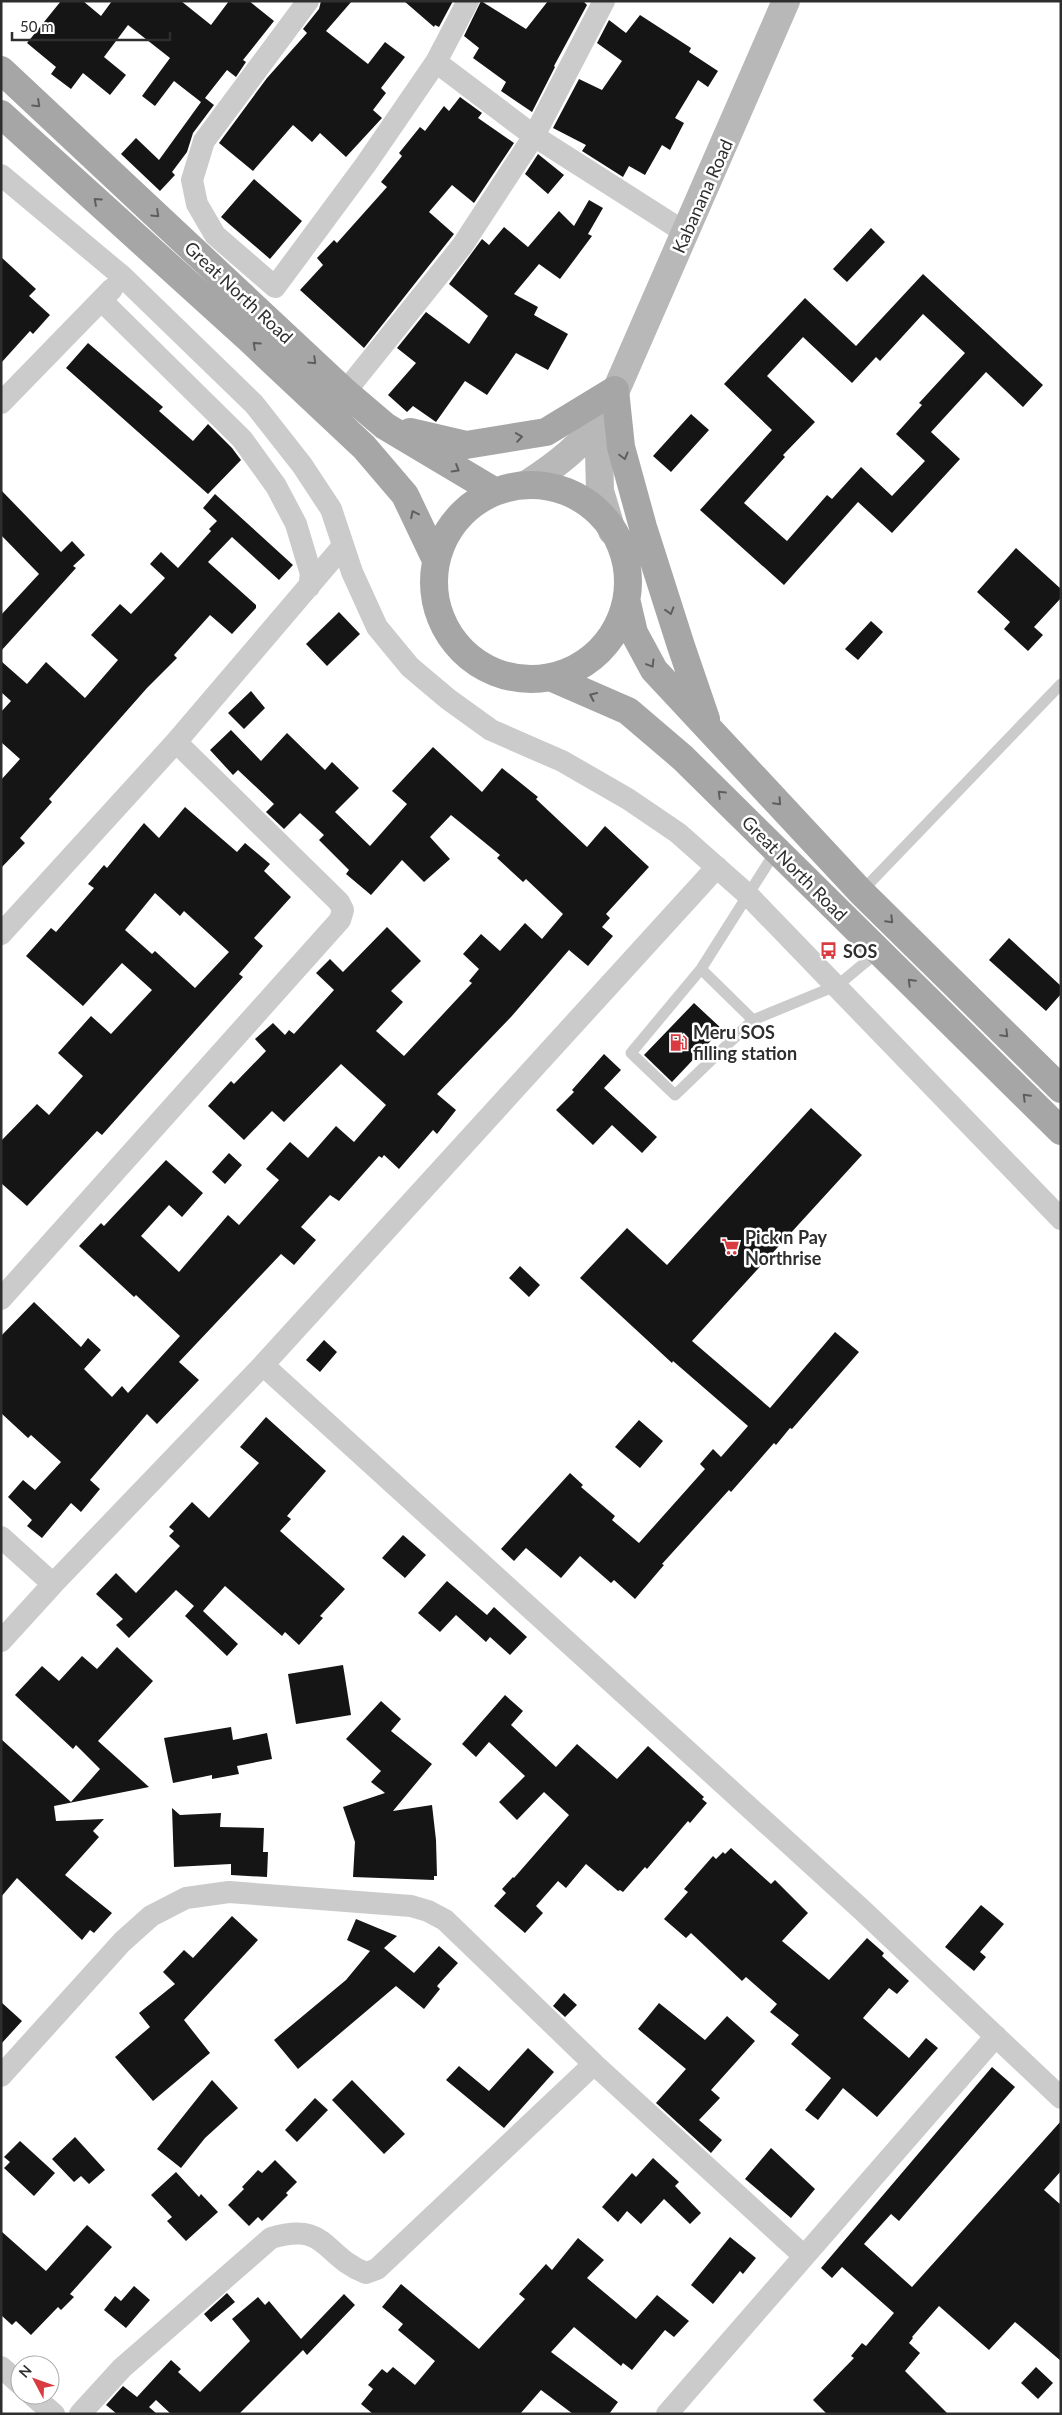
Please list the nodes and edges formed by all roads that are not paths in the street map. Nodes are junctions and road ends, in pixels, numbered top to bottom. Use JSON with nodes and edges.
{"nodes":[{"id":1,"x":468,"y":1,"type":"edge"},
{"id":2,"x":604,"y":1,"type":"edge"},
{"id":3,"x":786,"y":1,"type":"edge"},
{"id":4,"x":300,"y":4,"type":"edge"},
{"id":5,"x":436,"y":62,"type":"junction"},
{"id":6,"x":1,"y":70,"type":"edge"},
{"id":7,"x":1,"y":114,"type":"edge"},
{"id":8,"x":534,"y":136,"type":"junction"},
{"id":9,"x":1,"y":175,"type":"edge"},
{"id":10,"x":686,"y":233,"type":"junction"},
{"id":11,"x":122,"y":276,"type":"junction"},
{"id":12,"x":102,"y":301,"type":"junction"},
{"id":13,"x":345,"y":392,"type":"junction"},
{"id":14,"x":611,"y":401,"type":"junction"},
{"id":15,"x":1,"y":403,"type":"edge"},
{"id":16,"x":385,"y":426,"type":"junction"},
{"id":17,"x":527,"y":484,"type":"junction"},
{"id":18,"x":494,"y":492,"type":"junction"},
{"id":19,"x":612,"y":531,"type":"junction"},
{"id":20,"x":343,"y":546,"type":"junction"},
{"id":21,"x":436,"y":558,"type":"junction"},
{"id":22,"x":310,"y":586,"type":"junction"},
{"id":23,"x":627,"y":603,"type":"junction"},
{"id":24,"x":550,"y":677,"type":"junction"},
{"id":25,"x":1061,"y":684,"type":"edge"},
{"id":26,"x":710,"y":727,"type":"junction"},
{"id":27,"x":176,"y":742,"type":"junction"},
{"id":28,"x":777,"y":849,"type":"junction"},
{"id":29,"x":717,"y":867,"type":"junction"},
{"id":30,"x":861,"y":892,"type":"junction"},
{"id":31,"x":747,"y":894,"type":"junction"},
{"id":32,"x":1,"y":934,"type":"edge"},
{"id":33,"x":879,"y":951,"type":"junction"},
{"id":34,"x":701,"y":969,"type":"junction"},
{"id":35,"x":838,"y":985,"type":"junction"},
{"id":36,"x":753,"y":1020,"type":"junction"},
{"id":37,"x":1061,"y":1089,"type":"edge"},
{"id":38,"x":1061,"y":1131,"type":"edge"},
{"id":39,"x":1061,"y":1219,"type":"edge"},
{"id":40,"x":1,"y":1299,"type":"edge"},
{"id":41,"x":263,"y":1365,"type":"junction"},
{"id":42,"x":1,"y":1537,"type":"edge"},
{"id":43,"x":53,"y":1584,"type":"junction"},
{"id":44,"x":1,"y":1641,"type":"edge"},
{"id":45,"x":996,"y":2036,"type":"junction"},
{"id":46,"x":594,"y":2064,"type":"junction"},
{"id":47,"x":1,"y":2076,"type":"edge"},
{"id":48,"x":1061,"y":2098,"type":"edge"},
{"id":49,"x":804,"y":2256,"type":"junction"},
{"id":50,"x":44,"y":2405,"type":"edge"},
{"id":51,"x":54,"y":2414,"type":"edge"},
{"id":52,"x":80,"y":2414,"type":"edge"},
{"id":53,"x":667,"y":2414,"type":"edge"}],
"edges":[{"from":1,"to":5,"type":"street"},
{"from":2,"to":8,"type":"street"},
{"from":3,"to":10,"type":"street","name":"Kabanana Road"},
{"from":4,"to":5,"type":"street"},
{"from":5,"to":8,"type":"street"},
{"from":6,"to":13,"type":"main road","name":"Great North Road","one_way":true},
{"from":21,"to":7,"type":"main road","name":"Great North Road","one_way":true},
{"from":8,"to":10,"type":"street"},
{"from":8,"to":13,"type":"street"},
{"from":9,"to":11,"type":"street"},
{"from":10,"to":14,"type":"street","name":"Kabanana Road"},
{"from":11,"to":12,"type":"street"},
{"from":11,"to":20,"type":"street"},
{"from":12,"to":15,"type":"street"},
{"from":12,"to":22,"type":"street"},
{"from":13,"to":16,"type":"main road","name":"Great North Road"},
{"from":16,"to":14,"type":"main road","one_way":true},
{"from":14,"to":17,"type":"street"},
{"from":14,"to":19,"type":"street"},
{"from":14,"to":26,"type":"main road","one_way":true},
{"from":16,"to":18,"type":"main road","name":"Great North Road","one_way":true},
{"from":17,"to":18,"type":"main road"},
{"from":17,"to":19,"type":"main road"},
{"from":18,"to":21,"type":"main road"},
{"from":19,"to":23,"type":"main road"},
{"from":20,"to":22,"type":"street"},
{"from":20,"to":29,"type":"street"},
{"from":21,"to":24,"type":"main road"},
{"from":22,"to":27,"type":"street"},
{"from":23,"to":24,"type":"main road"},
{"from":23,"to":26,"type":"main road","name":"Great North Road","one_way":true},
{"from":28,"to":24,"type":"main road","name":"Great North Road","one_way":true},
{"from":25,"to":30,"type":"lane"},
{"from":26,"to":30,"type":"main road","name":"Great North Road","one_way":true},
{"from":27,"to":32,"type":"street"},
{"from":27,"to":40,"type":"street"},
{"from":28,"to":31,"type":"lane"},
{"from":28,"to":33,"type":"main road","name":"Great North Road"},
{"from":29,"to":31,"type":"street"},
{"from":29,"to":41,"type":"street"},
{"from":30,"to":37,"type":"main road","name":"Great North Road","one_way":true},
{"from":31,"to":34,"type":"lane"},
{"from":31,"to":35,"type":"street"},
{"from":33,"to":35,"type":"lane"},
{"from":38,"to":33,"type":"main road","name":"Great North Road","one_way":true},
{"from":34,"to":36,"type":"lane"},
{"from":34,"to":36,"type":"lane"},
{"from":35,"to":36,"type":"lane"},
{"from":35,"to":39,"type":"street"},
{"from":41,"to":43,"type":"street"},
{"from":41,"to":45,"type":"street"},
{"from":42,"to":43,"type":"street"},
{"from":43,"to":44,"type":"street"},
{"from":45,"to":48,"type":"street"},
{"from":45,"to":49,"type":"street"},
{"from":46,"to":47,"type":"street"},
{"from":46,"to":49,"type":"street"},
{"from":46,"to":52,"type":"street"},
{"from":49,"to":53,"type":"street"},
{"from":50,"to":51,"type":"street"}]}
